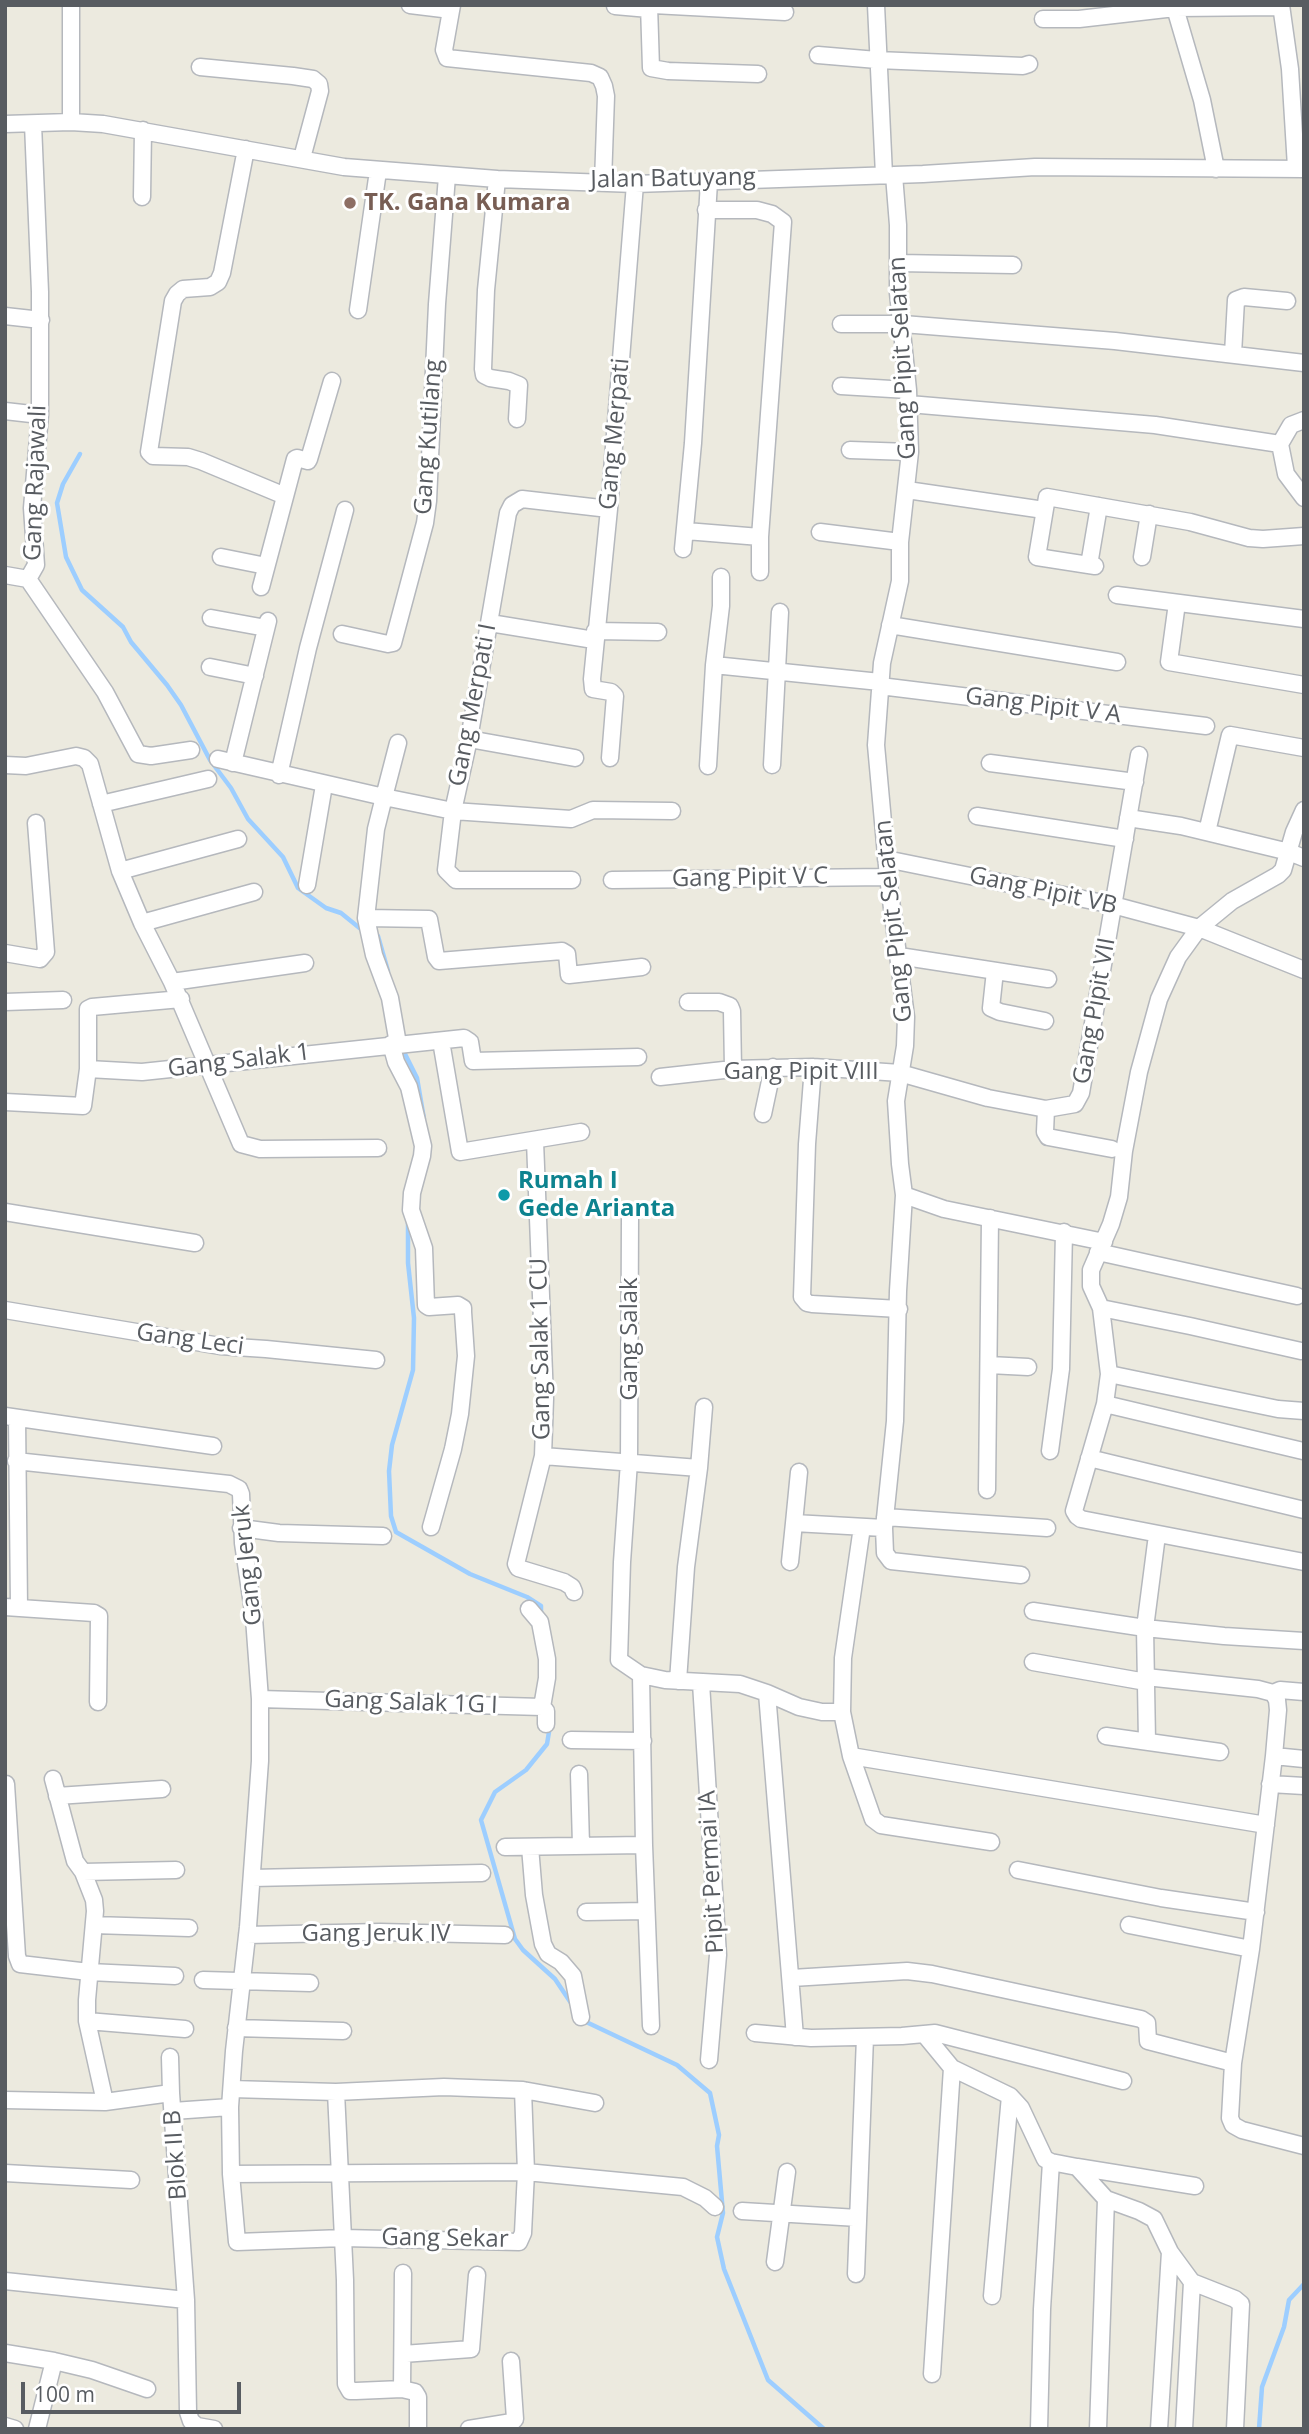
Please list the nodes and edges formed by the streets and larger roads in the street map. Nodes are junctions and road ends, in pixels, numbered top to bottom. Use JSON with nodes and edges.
{"nodes":[{"id":1,"x":71,"y":5,"type":"edge"},
{"id":2,"x":410,"y":5,"type":"edge"},
{"id":3,"x":876,"y":5,"type":"edge"},
{"id":4,"x":615,"y":6,"type":"edge"},
{"id":5,"x":1281,"y":6,"type":"edge"},
{"id":6,"x":651,"y":7,"type":"edge"},
{"id":7,"x":451,"y":8,"type":"edge"},
{"id":8,"x":1175,"y":8,"type":"junction"},
{"id":9,"x":785,"y":12,"type":"dead end"},
{"id":10,"x":1043,"y":19,"type":"dead end"},
{"id":11,"x":818,"y":55,"type":"dead end"},
{"id":12,"x":877,"y":60,"type":"junction"},
{"id":13,"x":1029,"y":64,"type":"dead end"},
{"id":14,"x":200,"y":67,"type":"dead end"},
{"id":15,"x":1297,"y":70,"type":"edge"},
{"id":16,"x":758,"y":74,"type":"dead end"},
{"id":17,"x":71,"y":122,"type":"junction"},
{"id":18,"x":5,"y":124,"type":"edge"},
{"id":19,"x":33,"y":124,"type":"junction"},
{"id":20,"x":143,"y":130,"type":"junction"},
{"id":21,"x":246,"y":149,"type":"junction"},
{"id":22,"x":302,"y":158,"type":"junction"},
{"id":23,"x":1298,"y":164,"type":"edge"},
{"id":24,"x":1216,"y":169,"type":"junction"},
{"id":25,"x":378,"y":171,"type":"junction"},
{"id":26,"x":889,"y":175,"type":"junction"},
{"id":27,"x":447,"y":176,"type":"junction"},
{"id":28,"x":497,"y":179,"type":"junction"},
{"id":29,"x":603,"y":182,"type":"junction"},
{"id":30,"x":709,"y":182,"type":"junction"},
{"id":31,"x":635,"y":184,"type":"junction"},
{"id":32,"x":142,"y":197,"type":"dead end"},
{"id":33,"x":706,"y":209,"type":"junction"},
{"id":34,"x":898,"y":263,"type":"junction"},
{"id":35,"x":1013,"y":265,"type":"dead end"},
{"id":36,"x":1287,"y":301,"type":"dead end"},
{"id":37,"x":358,"y":310,"type":"dead end"},
{"id":38,"x":5,"y":316,"type":"edge"},
{"id":39,"x":41,"y":320,"type":"junction"},
{"id":40,"x":841,"y":324,"type":"dead end"},
{"id":41,"x":902,"y":324,"type":"junction"},
{"id":42,"x":1233,"y":354,"type":"junction"},
{"id":43,"x":1304,"y":363,"type":"edge"},
{"id":44,"x":332,"y":381,"type":"dead end"},
{"id":45,"x":841,"y":386,"type":"dead end"},
{"id":46,"x":908,"y":397,"type":"junction"},
{"id":47,"x":5,"y":411,"type":"edge"},
{"id":48,"x":40,"y":415,"type":"junction"},
{"id":49,"x":517,"y":419,"type":"dead end"},
{"id":50,"x":1304,"y":420,"type":"edge"},
{"id":51,"x":1280,"y":444,"type":"junction"},
{"id":52,"x":850,"y":450,"type":"dead end"},
{"id":53,"x":910,"y":452,"type":"junction"},
{"id":54,"x":907,"y":490,"type":"junction"},
{"id":55,"x":285,"y":496,"type":"junction"},
{"id":56,"x":1303,"y":496,"type":"edge"},
{"id":57,"x":1099,"y":506,"type":"junction"},
{"id":58,"x":609,"y":509,"type":"junction"},
{"id":59,"x":345,"y":510,"type":"dead end"},
{"id":60,"x":1044,"y":510,"type":"junction"},
{"id":61,"x":1149,"y":514,"type":"junction"},
{"id":62,"x":686,"y":531,"type":"junction"},
{"id":63,"x":820,"y":532,"type":"dead end"},
{"id":64,"x":1304,"y":536,"type":"edge"},
{"id":65,"x":760,"y":537,"type":"junction"},
{"id":66,"x":900,"y":542,"type":"junction"},
{"id":67,"x":683,"y":549,"type":"dead end"},
{"id":68,"x":221,"y":557,"type":"dead end"},
{"id":69,"x":1142,"y":557,"type":"dead end"},
{"id":70,"x":266,"y":566,"type":"junction"},
{"id":71,"x":761,"y":572,"type":"dead end"},
{"id":72,"x":5,"y":575,"type":"edge"},
{"id":73,"x":721,"y":577,"type":"dead end"},
{"id":74,"x":28,"y":579,"type":"junction"},
{"id":75,"x":261,"y":587,"type":"dead end"},
{"id":76,"x":1117,"y":596,"type":"dead end"},
{"id":77,"x":1177,"y":603,"type":"junction"},
{"id":78,"x":780,"y":612,"type":"dead end"},
{"id":79,"x":211,"y":618,"type":"dead end"},
{"id":80,"x":1304,"y":619,"type":"edge"},
{"id":81,"x":490,"y":623,"type":"junction"},
{"id":82,"x":890,"y":625,"type":"junction"},
{"id":83,"x":658,"y":632,"type":"dead end"},
{"id":84,"x":342,"y":634,"type":"dead end"},
{"id":85,"x":595,"y":636,"type":"junction"},
{"id":86,"x":1117,"y":662,"type":"dead end"},
{"id":87,"x":714,"y":665,"type":"junction"},
{"id":88,"x":210,"y":667,"type":"dead end"},
{"id":89,"x":779,"y":672,"type":"junction"},
{"id":90,"x":255,"y":676,"type":"junction"},
{"id":91,"x":880,"y":684,"type":"junction"},
{"id":92,"x":1304,"y":685,"type":"edge"},
{"id":93,"x":1206,"y":726,"type":"dead end"},
{"id":94,"x":469,"y":739,"type":"junction"},
{"id":95,"x":398,"y":743,"type":"dead end"},
{"id":96,"x":1304,"y":748,"type":"edge"},
{"id":97,"x":191,"y":750,"type":"dead end"},
{"id":98,"x":1139,"y":755,"type":"dead end"},
{"id":99,"x":575,"y":758,"type":"dead end"},
{"id":100,"x":611,"y":758,"type":"dead end"},
{"id":101,"x":989,"y":763,"type":"dead end"},
{"id":102,"x":5,"y":765,"type":"edge"},
{"id":103,"x":772,"y":765,"type":"dead end"},
{"id":104,"x":708,"y":766,"type":"dead end"},
{"id":105,"x":279,"y":775,"type":"junction"},
{"id":106,"x":208,"y":779,"type":"dead end"},
{"id":107,"x":1135,"y":782,"type":"junction"},
{"id":108,"x":324,"y":785,"type":"junction"},
{"id":109,"x":384,"y":797,"type":"junction"},
{"id":110,"x":101,"y":804,"type":"junction"},
{"id":111,"x":1304,"y":810,"type":"edge"},
{"id":112,"x":453,"y":811,"type":"junction"},
{"id":113,"x":672,"y":811,"type":"dead end"},
{"id":114,"x":977,"y":816,"type":"dead end"},
{"id":115,"x":1128,"y":818,"type":"junction"},
{"id":116,"x":36,"y":823,"type":"dead end"},
{"id":117,"x":1207,"y":832,"type":"junction"},
{"id":118,"x":238,"y":839,"type":"dead end"},
{"id":119,"x":1125,"y":839,"type":"junction"},
{"id":120,"x":1296,"y":855,"type":"edge"},
{"id":121,"x":886,"y":859,"type":"junction"},
{"id":122,"x":120,"y":871,"type":"junction"},
{"id":123,"x":888,"y":877,"type":"junction"},
{"id":124,"x":572,"y":880,"type":"dead end"},
{"id":125,"x":612,"y":880,"type":"dead end"},
{"id":126,"x":307,"y":886,"type":"dead end"},
{"id":127,"x":254,"y":892,"type":"dead end"},
{"id":128,"x":1113,"y":905,"type":"junction"},
{"id":129,"x":366,"y":918,"type":"junction"},
{"id":130,"x":142,"y":923,"type":"junction"},
{"id":131,"x":1199,"y":928,"type":"junction"},
{"id":132,"x":5,"y":953,"type":"edge"},
{"id":133,"x":900,"y":956,"type":"junction"},
{"id":134,"x":305,"y":963,"type":"dead end"},
{"id":135,"x":642,"y":967,"type":"dead end"},
{"id":136,"x":1304,"y":970,"type":"edge"},
{"id":137,"x":995,"y":971,"type":"junction"},
{"id":138,"x":1048,"y":979,"type":"dead end"},
{"id":139,"x":172,"y":982,"type":"junction"},
{"id":140,"x":181,"y":999,"type":"junction"},
{"id":141,"x":63,"y":1000,"type":"dead end"},
{"id":142,"x":5,"y":1002,"type":"edge"},
{"id":143,"x":688,"y":1002,"type":"dead end"},
{"id":144,"x":1045,"y":1021,"type":"dead end"},
{"id":145,"x":441,"y":1041,"type":"junction"},
{"id":146,"x":394,"y":1044,"type":"junction"},
{"id":147,"x":638,"y":1057,"type":"dead end"},
{"id":148,"x":210,"y":1066,"type":"junction"},
{"id":149,"x":773,"y":1067,"type":"junction"},
{"id":150,"x":813,"y":1067,"type":"junction"},
{"id":151,"x":88,"y":1069,"type":"junction"},
{"id":152,"x":733,"y":1069,"type":"junction"},
{"id":153,"x":900,"y":1073,"type":"junction"},
{"id":154,"x":660,"y":1077,"type":"dead end"},
{"id":155,"x":5,"y":1102,"type":"edge"},
{"id":156,"x":1046,"y":1109,"type":"junction"},
{"id":157,"x":763,"y":1114,"type":"dead end"},
{"id":158,"x":581,"y":1132,"type":"dead end"},
{"id":159,"x":535,"y":1141,"type":"junction"},
{"id":160,"x":378,"y":1148,"type":"dead end"},
{"id":161,"x":1112,"y":1149,"type":"dead end"},
{"id":162,"x":904,"y":1195,"type":"junction"},
{"id":163,"x":5,"y":1212,"type":"edge"},
{"id":164,"x":630,"y":1217,"type":"dead end"},
{"id":165,"x":990,"y":1218,"type":"junction"},
{"id":166,"x":1063,"y":1232,"type":"junction"},
{"id":167,"x":195,"y":1243,"type":"dead end"},
{"id":168,"x":1101,"y":1247,"type":"junction"},
{"id":169,"x":1297,"y":1296,"type":"dead end"},
{"id":170,"x":1101,"y":1308,"type":"junction"},
{"id":171,"x":899,"y":1309,"type":"junction"},
{"id":172,"x":5,"y":1310,"type":"edge"},
{"id":173,"x":1301,"y":1351,"type":"dead end"},
{"id":174,"x":376,"y":1360,"type":"dead end"},
{"id":175,"x":989,"y":1366,"type":"junction"},
{"id":176,"x":1028,"y":1367,"type":"dead end"},
{"id":177,"x":1109,"y":1374,"type":"junction"},
{"id":178,"x":1105,"y":1404,"type":"junction"},
{"id":179,"x":704,"y":1407,"type":"dead end"},
{"id":180,"x":1304,"y":1411,"type":"edge"},
{"id":181,"x":11,"y":1417,"type":"edge"},
{"id":182,"x":213,"y":1446,"type":"dead end"},
{"id":183,"x":1050,"y":1451,"type":"dead end"},
{"id":184,"x":1303,"y":1451,"type":"edge"},
{"id":185,"x":543,"y":1457,"type":"junction"},
{"id":186,"x":1088,"y":1458,"type":"junction"},
{"id":187,"x":16,"y":1461,"type":"junction"},
{"id":188,"x":629,"y":1462,"type":"junction"},
{"id":189,"x":699,"y":1468,"type":"junction"},
{"id":190,"x":799,"y":1472,"type":"dead end"},
{"id":191,"x":10,"y":1490,"type":"edge"},
{"id":192,"x":987,"y":1490,"type":"dead end"},
{"id":193,"x":1304,"y":1510,"type":"edge"},
{"id":194,"x":885,"y":1522,"type":"junction"},
{"id":195,"x":794,"y":1523,"type":"junction"},
{"id":196,"x":431,"y":1527,"type":"dead end"},
{"id":197,"x":862,"y":1527,"type":"junction"},
{"id":198,"x":241,"y":1528,"type":"junction"},
{"id":199,"x":1047,"y":1528,"type":"dead end"},
{"id":200,"x":1157,"y":1535,"type":"junction"},
{"id":201,"x":383,"y":1536,"type":"dead end"},
{"id":202,"x":790,"y":1562,"type":"dead end"},
{"id":203,"x":1304,"y":1562,"type":"edge"},
{"id":204,"x":1021,"y":1575,"type":"dead end"},
{"id":205,"x":574,"y":1592,"type":"dead end"},
{"id":206,"x":12,"y":1607,"type":"edge"},
{"id":207,"x":529,"y":1609,"type":"dead end"},
{"id":208,"x":1033,"y":1611,"type":"dead end"},
{"id":209,"x":1145,"y":1628,"type":"junction"},
{"id":210,"x":1304,"y":1641,"type":"edge"},
{"id":211,"x":1033,"y":1662,"type":"dead end"},
{"id":212,"x":641,"y":1675,"type":"junction"},
{"id":213,"x":1146,"y":1680,"type":"junction"},
{"id":214,"x":678,"y":1681,"type":"junction"},
{"id":215,"x":701,"y":1683,"type":"junction"},
{"id":216,"x":1304,"y":1692,"type":"edge"},
{"id":217,"x":767,"y":1693,"type":"junction"},
{"id":218,"x":1273,"y":1693,"type":"junction"},
{"id":219,"x":260,"y":1699,"type":"junction"},
{"id":220,"x":98,"y":1702,"type":"dead end"},
{"id":221,"x":542,"y":1707,"type":"junction"},
{"id":222,"x":842,"y":1712,"type":"junction"},
{"id":223,"x":546,"y":1724,"type":"dead end"},
{"id":224,"x":1106,"y":1736,"type":"dead end"},
{"id":225,"x":571,"y":1740,"type":"dead end"},
{"id":226,"x":643,"y":1741,"type":"junction"},
{"id":227,"x":1147,"y":1741,"type":"junction"},
{"id":228,"x":1220,"y":1752,"type":"dead end"},
{"id":229,"x":851,"y":1756,"type":"junction"},
{"id":230,"x":1274,"y":1756,"type":"junction"},
{"id":231,"x":1304,"y":1759,"type":"edge"},
{"id":232,"x":579,"y":1774,"type":"dead end"},
{"id":233,"x":53,"y":1779,"type":"dead end"},
{"id":234,"x":6,"y":1784,"type":"edge"},
{"id":235,"x":1270,"y":1784,"type":"junction"},
{"id":236,"x":1304,"y":1786,"type":"edge"},
{"id":237,"x":162,"y":1789,"type":"dead end"},
{"id":238,"x":57,"y":1796,"type":"junction"},
{"id":239,"x":1266,"y":1825,"type":"junction"},
{"id":240,"x":991,"y":1842,"type":"dead end"},
{"id":241,"x":581,"y":1845,"type":"junction"},
{"id":242,"x":644,"y":1845,"type":"junction"},
{"id":243,"x":505,"y":1847,"type":"dead end"},
{"id":244,"x":530,"y":1847,"type":"junction"},
{"id":245,"x":176,"y":1870,"type":"dead end"},
{"id":246,"x":1018,"y":1870,"type":"dead end"},
{"id":247,"x":83,"y":1872,"type":"junction"},
{"id":248,"x":482,"y":1873,"type":"dead end"},
{"id":249,"x":252,"y":1878,"type":"junction"},
{"id":250,"x":646,"y":1911,"type":"junction"},
{"id":251,"x":586,"y":1912,"type":"dead end"},
{"id":252,"x":1255,"y":1912,"type":"junction"},
{"id":253,"x":94,"y":1925,"type":"junction"},
{"id":254,"x":1129,"y":1925,"type":"dead end"},
{"id":255,"x":189,"y":1928,"type":"dead end"},
{"id":256,"x":247,"y":1935,"type":"junction"},
{"id":257,"x":505,"y":1935,"type":"dead end"},
{"id":258,"x":1251,"y":1949,"type":"junction"},
{"id":259,"x":89,"y":1972,"type":"junction"},
{"id":260,"x":175,"y":1976,"type":"dead end"},
{"id":261,"x":792,"y":1979,"type":"junction"},
{"id":262,"x":204,"y":1980,"type":"dead end"},
{"id":263,"x":242,"y":1981,"type":"junction"},
{"id":264,"x":310,"y":1983,"type":"dead end"},
{"id":265,"x":581,"y":2017,"type":"dead end"},
{"id":266,"x":87,"y":2021,"type":"junction"},
{"id":267,"x":651,"y":2026,"type":"dead end"},
{"id":268,"x":236,"y":2028,"type":"junction"},
{"id":269,"x":185,"y":2029,"type":"dead end"},
{"id":270,"x":344,"y":2031,"type":"dead end"},
{"id":271,"x":755,"y":2032,"type":"dead end"},
{"id":272,"x":924,"y":2034,"type":"junction"},
{"id":273,"x":795,"y":2037,"type":"junction"},
{"id":274,"x":865,"y":2038,"type":"junction"},
{"id":275,"x":170,"y":2057,"type":"dead end"},
{"id":276,"x":709,"y":2060,"type":"dead end"},
{"id":277,"x":1233,"y":2063,"type":"junction"},
{"id":278,"x":951,"y":2068,"type":"junction"},
{"id":279,"x":1123,"y":2081,"type":"dead end"},
{"id":280,"x":232,"y":2089,"type":"junction"},
{"id":281,"x":523,"y":2090,"type":"junction"},
{"id":282,"x":336,"y":2092,"type":"junction"},
{"id":283,"x":171,"y":2094,"type":"junction"},
{"id":284,"x":1010,"y":2096,"type":"junction"},
{"id":285,"x":5,"y":2099,"type":"edge"},
{"id":286,"x":105,"y":2102,"type":"junction"},
{"id":287,"x":595,"y":2103,"type":"dead end"},
{"id":288,"x":230,"y":2108,"type":"junction"},
{"id":289,"x":173,"y":2111,"type":"junction"},
{"id":290,"x":1304,"y":2146,"type":"edge"},
{"id":291,"x":1051,"y":2162,"type":"junction"},
{"id":292,"x":1077,"y":2167,"type":"junction"},
{"id":293,"x":526,"y":2172,"type":"junction"},
{"id":294,"x":787,"y":2172,"type":"dead end"},
{"id":295,"x":5,"y":2173,"type":"edge"},
{"id":296,"x":339,"y":2173,"type":"junction"},
{"id":297,"x":231,"y":2174,"type":"junction"},
{"id":298,"x":131,"y":2180,"type":"dead end"},
{"id":299,"x":1195,"y":2186,"type":"dead end"},
{"id":300,"x":1106,"y":2199,"type":"junction"},
{"id":301,"x":715,"y":2207,"type":"dead end"},
{"id":302,"x":743,"y":2211,"type":"dead end"},
{"id":303,"x":782,"y":2214,"type":"junction"},
{"id":304,"x":858,"y":2218,"type":"junction"},
{"id":305,"x":343,"y":2238,"type":"junction"},
{"id":306,"x":1170,"y":2252,"type":"junction"},
{"id":307,"x":775,"y":2262,"type":"dead end"},
{"id":308,"x":403,"y":2273,"type":"dead end"},
{"id":309,"x":856,"y":2274,"type":"dead end"},
{"id":310,"x":477,"y":2275,"type":"dead end"},
{"id":311,"x":5,"y":2281,"type":"edge"},
{"id":312,"x":1192,"y":2281,"type":"junction"},
{"id":313,"x":992,"y":2296,"type":"dead end"},
{"id":314,"x":186,"y":2300,"type":"junction"},
{"id":315,"x":5,"y":2353,"type":"edge"},
{"id":316,"x":403,"y":2354,"type":"junction"},
{"id":317,"x":54,"y":2361,"type":"junction"},
{"id":318,"x":510,"y":2361,"type":"dead end"},
{"id":319,"x":932,"y":2374,"type":"dead end"},
{"id":320,"x":147,"y":2389,"type":"dead end"},
{"id":321,"x":402,"y":2389,"type":"junction"},
{"id":322,"x":5,"y":2426,"type":"edge"},
{"id":323,"x":15,"y":2429,"type":"edge"},
{"id":324,"x":37,"y":2429,"type":"edge"},
{"id":325,"x":214,"y":2429,"type":"edge"},
{"id":326,"x":418,"y":2429,"type":"edge"},
{"id":327,"x":469,"y":2429,"type":"edge"},
{"id":328,"x":1039,"y":2429,"type":"edge"},
{"id":329,"x":1098,"y":2429,"type":"edge"},
{"id":330,"x":1159,"y":2429,"type":"edge"},
{"id":331,"x":1184,"y":2429,"type":"edge"},
{"id":332,"x":1235,"y":2429,"type":"edge"}],
"edges":[{"from":1,"to":17,"type":"street"},
{"from":2,"to":7,"type":"street"},
{"from":3,"to":12,"type":"street","name":"Gang Pipit Selatan"},
{"from":4,"to":6,"type":"street"},
{"from":5,"to":8,"type":"street"},
{"from":5,"to":15,"type":"street"},
{"from":6,"to":9,"type":"street"},
{"from":6,"to":16,"type":"street"},
{"from":7,"to":29,"type":"street"},
{"from":8,"to":10,"type":"street"},
{"from":8,"to":24,"type":"street"},
{"from":11,"to":12,"type":"street"},
{"from":12,"to":13,"type":"street"},
{"from":12,"to":26,"type":"street","name":"Gang Pipit Selatan"},
{"from":14,"to":22,"type":"street"},
{"from":15,"to":23,"type":"street"},
{"from":17,"to":19,"type":"street","name":"Jalan Batuyang"},
{"from":17,"to":20,"type":"street","name":"Jalan Batuyang"},
{"from":18,"to":19,"type":"street","name":"Jalan Batuyang"},
{"from":19,"to":39,"type":"street","name":"Gang Rajawali"},
{"from":20,"to":21,"type":"street","name":"Jalan Batuyang"},
{"from":20,"to":32,"type":"street"},
{"from":21,"to":22,"type":"street","name":"Jalan Batuyang"},
{"from":21,"to":55,"type":"street"},
{"from":22,"to":25,"type":"street","name":"Jalan Batuyang"},
{"from":23,"to":24,"type":"street","name":"Jalan Batuyang"},
{"from":24,"to":26,"type":"street","name":"Jalan Batuyang"},
{"from":25,"to":27,"type":"street","name":"Jalan Batuyang"},
{"from":25,"to":37,"type":"street"},
{"from":26,"to":30,"type":"street","name":"Jalan Batuyang"},
{"from":26,"to":34,"type":"street","name":"Gang Pipit Selatan"},
{"from":27,"to":28,"type":"street","name":"Jalan Batuyang"},
{"from":27,"to":84,"type":"street","name":"Gang Kutilang"},
{"from":28,"to":29,"type":"street","name":"Jalan Batuyang"},
{"from":28,"to":49,"type":"street","name":"Gang Kutilang"},
{"from":29,"to":31,"type":"street","name":"Jalan Batuyang"},
{"from":30,"to":31,"type":"street","name":"Jalan Batuyang"},
{"from":30,"to":33,"type":"street"},
{"from":31,"to":58,"type":"street","name":"Gang Merpati"},
{"from":33,"to":62,"type":"street"},
{"from":33,"to":65,"type":"street"},
{"from":34,"to":35,"type":"street"},
{"from":34,"to":41,"type":"street","name":"Gang Pipit Selatan"},
{"from":36,"to":42,"type":"street"},
{"from":38,"to":39,"type":"street"},
{"from":39,"to":48,"type":"street","name":"Gang Rajawali"},
{"from":40,"to":41,"type":"street"},
{"from":41,"to":42,"type":"street"},
{"from":41,"to":46,"type":"street","name":"Gang Pipit Selatan"},
{"from":42,"to":43,"type":"street"},
{"from":44,"to":55,"type":"street"},
{"from":45,"to":46,"type":"street"},
{"from":46,"to":51,"type":"street"},
{"from":46,"to":53,"type":"street","name":"Gang Pipit Selatan"},
{"from":47,"to":48,"type":"street"},
{"from":48,"to":74,"type":"street","name":"Gang Rajawali"},
{"from":50,"to":51,"type":"street"},
{"from":51,"to":56,"type":"street"},
{"from":52,"to":53,"type":"street"},
{"from":53,"to":54,"type":"street","name":"Gang Pipit Selatan"},
{"from":54,"to":60,"type":"street"},
{"from":54,"to":66,"type":"street","name":"Gang Pipit Selatan"},
{"from":55,"to":70,"type":"street"},
{"from":57,"to":60,"type":"street"},
{"from":57,"to":60,"type":"street"},
{"from":57,"to":61,"type":"street"},
{"from":58,"to":81,"type":"street","name":"Gang Merpati I"},
{"from":58,"to":85,"type":"street","name":"Gang Merpati"},
{"from":59,"to":105,"type":"street"},
{"from":61,"to":64,"type":"street"},
{"from":61,"to":69,"type":"street"},
{"from":62,"to":65,"type":"street"},
{"from":62,"to":67,"type":"street"},
{"from":63,"to":66,"type":"street"},
{"from":65,"to":71,"type":"street"},
{"from":66,"to":82,"type":"street","name":"Gang Pipit Selatan"},
{"from":68,"to":70,"type":"street"},
{"from":70,"to":75,"type":"street"},
{"from":72,"to":74,"type":"street"},
{"from":73,"to":87,"type":"street"},
{"from":74,"to":97,"type":"street","name":"Gang Rajawali"},
{"from":76,"to":77,"type":"street"},
{"from":77,"to":80,"type":"street"},
{"from":77,"to":92,"type":"street"},
{"from":78,"to":89,"type":"street"},
{"from":79,"to":90,"type":"street"},
{"from":81,"to":85,"type":"street"},
{"from":81,"to":94,"type":"street","name":"Gang Merpati I"},
{"from":82,"to":86,"type":"street"},
{"from":82,"to":91,"type":"street","name":"Gang Pipit Selatan"},
{"from":83,"to":85,"type":"street"},
{"from":85,"to":100,"type":"street","name":"Gang Merpati"},
{"from":87,"to":89,"type":"street","name":"Gang Pipit V A"},
{"from":87,"to":104,"type":"street"},
{"from":88,"to":90,"type":"street"},
{"from":89,"to":91,"type":"street","name":"Gang Pipit V A"},
{"from":89,"to":103,"type":"street"},
{"from":90,"to":105,"type":"street","name":"Gang Merpati I"},
{"from":91,"to":93,"type":"street","name":"Gang Pipit V A"},
{"from":91,"to":121,"type":"street","name":"Gang Pipit Selatan"},
{"from":94,"to":99,"type":"street"},
{"from":94,"to":112,"type":"street","name":"Gang Merpati I"},
{"from":95,"to":109,"type":"street"},
{"from":96,"to":117,"type":"street"},
{"from":98,"to":107,"type":"street","name":"Gang Pipit VII"},
{"from":101,"to":107,"type":"street"},
{"from":102,"to":110,"type":"street"},
{"from":105,"to":108,"type":"street","name":"Gang Merpati I"},
{"from":106,"to":110,"type":"street"},
{"from":107,"to":115,"type":"street","name":"Gang Pipit VII"},
{"from":108,"to":109,"type":"street","name":"Gang Merpati I"},
{"from":108,"to":126,"type":"street"},
{"from":109,"to":112,"type":"street","name":"Gang Merpati I"},
{"from":109,"to":129,"type":"street"},
{"from":110,"to":122,"type":"street"},
{"from":111,"to":120,"type":"street"},
{"from":112,"to":113,"type":"street"},
{"from":112,"to":124,"type":"street"},
{"from":114,"to":119,"type":"street"},
{"from":115,"to":117,"type":"street"},
{"from":115,"to":119,"type":"street","name":"Gang Pipit VII"},
{"from":116,"to":132,"type":"street"},
{"from":117,"to":120,"type":"street"},
{"from":118,"to":122,"type":"street"},
{"from":119,"to":128,"type":"street","name":"Gang Pipit VII"},
{"from":120,"to":131,"type":"street"},
{"from":121,"to":123,"type":"street","name":"Gang Pipit Selatan"},
{"from":121,"to":128,"type":"street","name":"Gang Pipit VB"},
{"from":122,"to":130,"type":"street"},
{"from":123,"to":125,"type":"street","name":"Gang Pipit V C"},
{"from":123,"to":133,"type":"street","name":"Gang Pipit Selatan"},
{"from":127,"to":130,"type":"street"},
{"from":128,"to":131,"type":"street","name":"Gang Pipit VB"},
{"from":128,"to":156,"type":"street","name":"Gang Pipit VII"},
{"from":129,"to":135,"type":"street"},
{"from":129,"to":146,"type":"street"},
{"from":130,"to":139,"type":"street"},
{"from":131,"to":136,"type":"street","name":"Gang Pipit VB"},
{"from":131,"to":168,"type":"street"},
{"from":133,"to":137,"type":"street"},
{"from":133,"to":153,"type":"street","name":"Gang Pipit Selatan"},
{"from":134,"to":139,"type":"street"},
{"from":137,"to":138,"type":"street"},
{"from":137,"to":144,"type":"street"},
{"from":139,"to":140,"type":"street"},
{"from":140,"to":148,"type":"street"},
{"from":140,"to":151,"type":"street"},
{"from":141,"to":142,"type":"street"},
{"from":143,"to":152,"type":"street"},
{"from":145,"to":146,"type":"street","name":"Gang Salak 1"},
{"from":145,"to":147,"type":"street","name":"Gang Salak 1"},
{"from":145,"to":159,"type":"street"},
{"from":146,"to":148,"type":"street","name":"Gang Salak 1"},
{"from":146,"to":196,"type":"street"},
{"from":148,"to":151,"type":"street","name":"Gang Salak 1"},
{"from":148,"to":160,"type":"street"},
{"from":149,"to":150,"type":"street","name":"Gang Pipit VIII"},
{"from":149,"to":152,"type":"street","name":"Gang Pipit VIII"},
{"from":149,"to":157,"type":"street"},
{"from":150,"to":153,"type":"street","name":"Gang Pipit VIII"},
{"from":150,"to":171,"type":"street"},
{"from":151,"to":155,"type":"street"},
{"from":152,"to":154,"type":"street","name":"Gang Pipit VIII"},
{"from":153,"to":156,"type":"street","name":"Gang Pipit VII"},
{"from":153,"to":162,"type":"street","name":"Gang Pipit Selatan"},
{"from":156,"to":161,"type":"street"},
{"from":158,"to":159,"type":"street"},
{"from":159,"to":185,"type":"street","name":"Gang Salak 1 CU"},
{"from":162,"to":165,"type":"street"},
{"from":162,"to":171,"type":"street","name":"Gang Pipit Selatan"},
{"from":163,"to":167,"type":"street"},
{"from":164,"to":188,"type":"street","name":"Gang Salak"},
{"from":165,"to":166,"type":"street"},
{"from":165,"to":175,"type":"street"},
{"from":166,"to":168,"type":"street"},
{"from":166,"to":183,"type":"street"},
{"from":168,"to":169,"type":"street"},
{"from":168,"to":170,"type":"street"},
{"from":170,"to":173,"type":"street"},
{"from":170,"to":177,"type":"street"},
{"from":171,"to":194,"type":"street","name":"Gang Pipit Selatan"},
{"from":172,"to":174,"type":"street","name":"Gang Leci"},
{"from":175,"to":176,"type":"street"},
{"from":175,"to":192,"type":"street"},
{"from":177,"to":178,"type":"street"},
{"from":177,"to":180,"type":"street"},
{"from":178,"to":184,"type":"street"},
{"from":178,"to":186,"type":"street"},
{"from":179,"to":189,"type":"street"},
{"from":181,"to":182,"type":"street"},
{"from":181,"to":187,"type":"street"},
{"from":185,"to":188,"type":"street","name":"Gang Salak 1 CU"},
{"from":185,"to":205,"type":"street"},
{"from":186,"to":193,"type":"street"},
{"from":186,"to":200,"type":"street"},
{"from":187,"to":191,"type":"street"},
{"from":187,"to":198,"type":"street","name":"Gang Jeruk"},
{"from":188,"to":189,"type":"street","name":"Gang Salak 1 CU"},
{"from":188,"to":212,"type":"street","name":"Gang Salak"},
{"from":189,"to":214,"type":"street"},
{"from":190,"to":195,"type":"street"},
{"from":191,"to":206,"type":"street"},
{"from":194,"to":197,"type":"street"},
{"from":194,"to":199,"type":"street"},
{"from":194,"to":204,"type":"street","name":"Gang Pipit Selatan"},
{"from":195,"to":197,"type":"street"},
{"from":195,"to":202,"type":"street"},
{"from":197,"to":222,"type":"street"},
{"from":198,"to":201,"type":"street"},
{"from":198,"to":219,"type":"street","name":"Gang Jeruk"},
{"from":200,"to":203,"type":"street"},
{"from":200,"to":209,"type":"street"},
{"from":206,"to":220,"type":"street"},
{"from":207,"to":221,"type":"street"},
{"from":208,"to":209,"type":"street"},
{"from":209,"to":210,"type":"street"},
{"from":209,"to":213,"type":"street"},
{"from":211,"to":213,"type":"street"},
{"from":212,"to":214,"type":"street"},
{"from":212,"to":226,"type":"street"},
{"from":213,"to":218,"type":"street"},
{"from":213,"to":227,"type":"street"},
{"from":214,"to":215,"type":"street"},
{"from":215,"to":217,"type":"street"},
{"from":215,"to":276,"type":"street","name":"Pipit Permai IA"},
{"from":216,"to":218,"type":"street"},
{"from":217,"to":222,"type":"street"},
{"from":217,"to":261,"type":"street"},
{"from":218,"to":230,"type":"street"},
{"from":219,"to":221,"type":"street","name":"Gang Salak 1G I"},
{"from":219,"to":249,"type":"street","name":"Gang Jeruk"},
{"from":221,"to":223,"type":"street"},
{"from":222,"to":229,"type":"street"},
{"from":224,"to":227,"type":"street"},
{"from":225,"to":226,"type":"street"},
{"from":226,"to":242,"type":"street"},
{"from":227,"to":228,"type":"street"},
{"from":229,"to":239,"type":"street"},
{"from":229,"to":240,"type":"street"},
{"from":230,"to":231,"type":"street"},
{"from":230,"to":235,"type":"street"},
{"from":232,"to":241,"type":"street"},
{"from":233,"to":238,"type":"street"},
{"from":234,"to":259,"type":"street"},
{"from":235,"to":236,"type":"street"},
{"from":235,"to":239,"type":"street"},
{"from":237,"to":238,"type":"street"},
{"from":238,"to":247,"type":"street"},
{"from":239,"to":252,"type":"street"},
{"from":241,"to":242,"type":"street"},
{"from":241,"to":244,"type":"street"},
{"from":242,"to":250,"type":"street"},
{"from":243,"to":244,"type":"street"},
{"from":244,"to":265,"type":"street"},
{"from":245,"to":247,"type":"street"},
{"from":246,"to":252,"type":"street"},
{"from":247,"to":253,"type":"street"},
{"from":248,"to":249,"type":"street"},
{"from":249,"to":256,"type":"street","name":"Gang Jeruk"},
{"from":250,"to":251,"type":"street"},
{"from":250,"to":267,"type":"street"},
{"from":252,"to":258,"type":"street"},
{"from":253,"to":255,"type":"street"},
{"from":253,"to":259,"type":"street"},
{"from":254,"to":258,"type":"street"},
{"from":256,"to":257,"type":"street","name":"Gang Jeruk IV"},
{"from":256,"to":263,"type":"street","name":"Gang Jeruk"},
{"from":258,"to":277,"type":"street"},
{"from":259,"to":260,"type":"street"},
{"from":259,"to":266,"type":"street"},
{"from":261,"to":273,"type":"street"},
{"from":261,"to":277,"type":"street"},
{"from":262,"to":263,"type":"street"},
{"from":263,"to":264,"type":"street"},
{"from":263,"to":268,"type":"street","name":"Gang Jeruk"},
{"from":266,"to":269,"type":"street"},
{"from":266,"to":286,"type":"street"},
{"from":268,"to":270,"type":"street"},
{"from":268,"to":280,"type":"street","name":"Gang Jeruk"},
{"from":271,"to":273,"type":"street"},
{"from":272,"to":274,"type":"street"},
{"from":272,"to":278,"type":"street"},
{"from":272,"to":279,"type":"street"},
{"from":273,"to":274,"type":"street"},
{"from":274,"to":304,"type":"street"},
{"from":275,"to":283,"type":"street"},
{"from":277,"to":290,"type":"street"},
{"from":278,"to":284,"type":"street"},
{"from":278,"to":319,"type":"street"},
{"from":280,"to":282,"type":"street"},
{"from":280,"to":288,"type":"street","name":"Gang Jeruk"},
{"from":281,"to":282,"type":"street"},
{"from":281,"to":287,"type":"street"},
{"from":281,"to":293,"type":"street"},
{"from":282,"to":296,"type":"street"},
{"from":283,"to":286,"type":"street","name":"Blok II B"},
{"from":283,"to":289,"type":"street","name":"Blok II B"},
{"from":284,"to":291,"type":"street"},
{"from":284,"to":313,"type":"street"},
{"from":285,"to":286,"type":"street","name":"Blok II B"},
{"from":288,"to":289,"type":"street"},
{"from":288,"to":297,"type":"street","name":"Gang Jeruk"},
{"from":289,"to":314,"type":"street","name":"Blok II B"},
{"from":291,"to":292,"type":"street"},
{"from":291,"to":328,"type":"street"},
{"from":292,"to":299,"type":"street"},
{"from":292,"to":300,"type":"street"},
{"from":293,"to":296,"type":"street"},
{"from":293,"to":301,"type":"street"},
{"from":293,"to":305,"type":"street","name":"Gang Sekar"},
{"from":294,"to":303,"type":"street"},
{"from":295,"to":298,"type":"street"},
{"from":296,"to":297,"type":"street"},
{"from":296,"to":305,"type":"street"},
{"from":297,"to":305,"type":"street","name":"Gang Jeruk"},
{"from":300,"to":306,"type":"street"},
{"from":300,"to":329,"type":"street"},
{"from":302,"to":303,"type":"street"},
{"from":303,"to":304,"type":"street"},
{"from":303,"to":307,"type":"street"},
{"from":304,"to":309,"type":"street"},
{"from":305,"to":321,"type":"street"},
{"from":306,"to":312,"type":"street"},
{"from":306,"to":330,"type":"street"},
{"from":308,"to":316,"type":"street"},
{"from":310,"to":316,"type":"street"},
{"from":311,"to":314,"type":"street"},
{"from":312,"to":331,"type":"street"},
{"from":312,"to":332,"type":"street"},
{"from":314,"to":325,"type":"street","name":"Blok II B"},
{"from":315,"to":317,"type":"street"},
{"from":316,"to":321,"type":"street"},
{"from":317,"to":320,"type":"street"},
{"from":317,"to":324,"type":"street"},
{"from":318,"to":327,"type":"street"},
{"from":321,"to":326,"type":"street"},
{"from":322,"to":323,"type":"street"}]}
